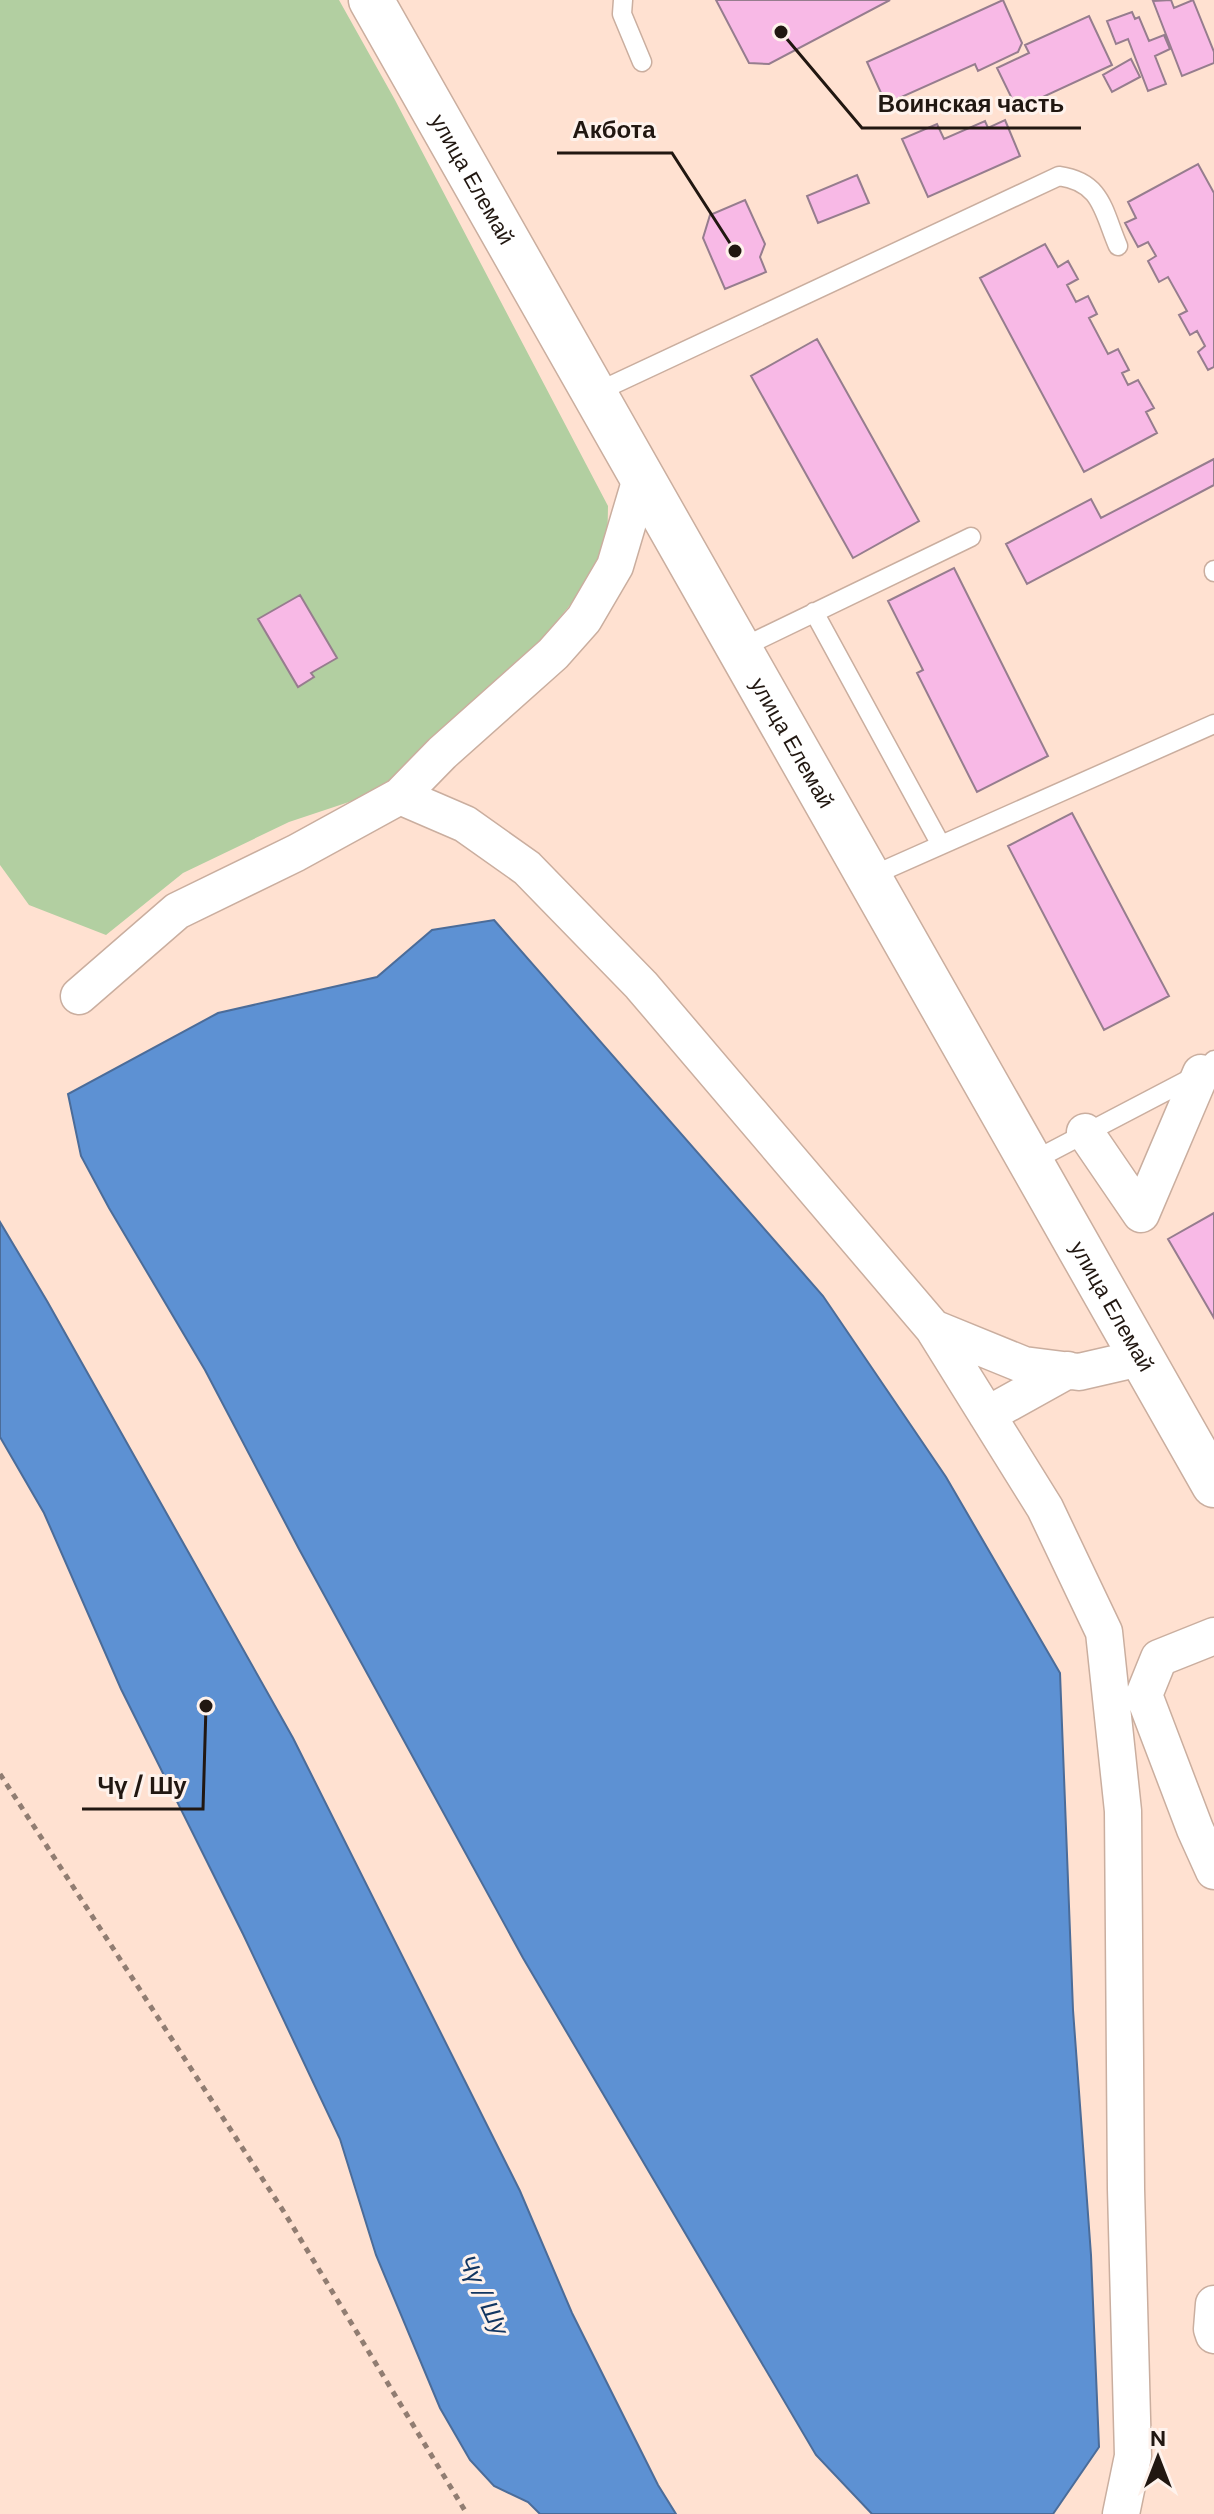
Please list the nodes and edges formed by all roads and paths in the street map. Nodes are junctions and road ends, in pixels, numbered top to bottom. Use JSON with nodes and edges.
{"nodes":[{"id":1,"x":371,"y":0,"type":"edge"},
{"id":2,"x":623,"y":0,"type":"edge"},
{"id":3,"x":642,"y":62,"type":"dead end"},
{"id":4,"x":1118,"y":246,"type":"dead end"},
{"id":5,"x":595,"y":393,"type":"junction"},
{"id":6,"x":642,"y":475,"type":"junction"},
{"id":7,"x":971,"y":537,"type":"dead end"},
{"id":8,"x":814,"y":612,"type":"junction"},
{"id":9,"x":739,"y":649,"type":"junction"},
{"id":10,"x":1214,"y":724,"type":"edge"},
{"id":11,"x":400,"y":796,"type":"junction"},
{"id":12,"x":941,"y":845,"type":"junction"},
{"id":13,"x":867,"y":878,"type":"junction"},
{"id":14,"x":79,"y":996,"type":"dead end"},
{"id":15,"x":1207,"y":1067,"type":"edge"},
{"id":16,"x":1085,"y":1132,"type":"junction"},
{"id":17,"x":1029,"y":1163,"type":"junction"},
{"id":18,"x":933,"y":1328,"type":"junction"},
{"id":19,"x":1140,"y":1358,"type":"junction"},
{"id":20,"x":1068,"y":1370,"type":"junction"},
{"id":21,"x":987,"y":1415,"type":"junction"},
{"id":22,"x":1214,"y":1485,"type":"edge"},
{"id":23,"x":1214,"y":1636,"type":"edge"},
{"id":24,"x":0,"y":1774,"type":"edge"},
{"id":25,"x":1214,"y":1871,"type":"edge"},
{"id":26,"x":1214,"y":2304,"type":"edge"},
{"id":27,"x":1214,"y":2335,"type":"edge"},
{"id":28,"x":467,"y":2514,"type":"edge"},
{"id":29,"x":1121,"y":2514,"type":"edge"}],
"edges":[{"from":1,"to":5,"type":"street","name":"улица Елемай"},
{"from":2,"to":3,"type":"lane"},
{"from":4,"to":5,"type":"lane"},
{"from":5,"to":6,"type":"street","name":"улица Елемай"},
{"from":6,"to":9,"type":"street","name":"улица Елемай"},
{"from":6,"to":11,"type":"street"},
{"from":7,"to":8,"type":"lane"},
{"from":8,"to":9,"type":"lane"},
{"from":8,"to":12,"type":"lane"},
{"from":9,"to":13,"type":"street","name":"улица Елемай"},
{"from":10,"to":12,"type":"lane"},
{"from":11,"to":14,"type":"street"},
{"from":11,"to":18,"type":"street"},
{"from":12,"to":13,"type":"lane"},
{"from":13,"to":17,"type":"street","name":"улица Елемай"},
{"from":15,"to":16,"type":"lane"},
{"from":15,"to":16,"type":"street"},
{"from":16,"to":17,"type":"lane"},
{"from":17,"to":19,"type":"street","name":"улица Елемай"},
{"from":18,"to":20,"type":"street"},
{"from":18,"to":21,"type":"street"},
{"from":19,"to":20,"type":"street"},
{"from":19,"to":22,"type":"street","name":"улица Елемай"},
{"from":20,"to":21,"type":"street"},
{"from":21,"to":29,"type":"street"},
{"from":23,"to":25,"type":"street"},
{"from":24,"to":28,"type":"path"},
{"from":26,"to":27,"type":"street"}]}
